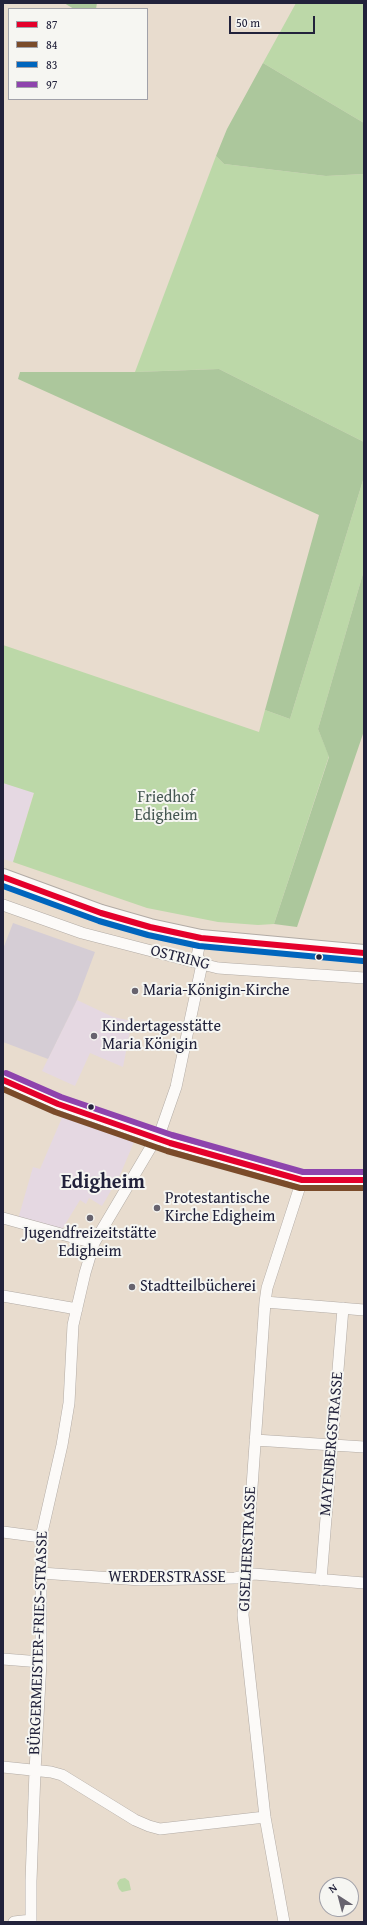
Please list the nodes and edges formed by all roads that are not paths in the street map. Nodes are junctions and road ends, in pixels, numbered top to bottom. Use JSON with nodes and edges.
{"nodes":[{"id":1,"x":3,"y":877,"type":"edge"},
{"id":2,"x":3,"y":905,"type":"edge"},
{"id":3,"x":201,"y":938,"type":"junction"},
{"id":4,"x":364,"y":953,"type":"edge"},
{"id":5,"x":202,"y":964,"type":"junction"},
{"id":6,"x":364,"y":978,"type":"edge"},
{"id":7,"x":3,"y":1080,"type":"edge"},
{"id":8,"x":155,"y":1139,"type":"junction"},
{"id":9,"x":302,"y":1180,"type":"junction"},
{"id":10,"x":364,"y":1180,"type":"edge"},
{"id":11,"x":3,"y":1218,"type":"edge"},
{"id":12,"x":94,"y":1243,"type":"junction"},
{"id":13,"x":3,"y":1296,"type":"edge"},
{"id":14,"x":264,"y":1302,"type":"junction"},
{"id":15,"x":343,"y":1308,"type":"junction"},
{"id":16,"x":77,"y":1309,"type":"junction"},
{"id":17,"x":364,"y":1310,"type":"edge"},
{"id":18,"x":255,"y":1440,"type":"junction"},
{"id":19,"x":332,"y":1444,"type":"junction"},
{"id":20,"x":364,"y":1447,"type":"edge"},
{"id":21,"x":3,"y":1532,"type":"edge"},
{"id":22,"x":41,"y":1537,"type":"junction"},
{"id":23,"x":41,"y":1573,"type":"junction"},
{"id":24,"x":245,"y":1576,"type":"junction"},
{"id":25,"x":321,"y":1580,"type":"junction"},
{"id":26,"x":364,"y":1583,"type":"edge"},
{"id":27,"x":3,"y":1659,"type":"edge"},
{"id":28,"x":41,"y":1662,"type":"junction"},
{"id":29,"x":3,"y":1767,"type":"edge"},
{"id":30,"x":35,"y":1771,"type":"junction"},
{"id":31,"x":265,"y":1817,"type":"junction"},
{"id":32,"x":31,"y":1921,"type":"edge"},
{"id":33,"x":14,"y":1922,"type":"edge"},
{"id":34,"x":284,"y":1922,"type":"edge"}],
"edges":[{"from":1,"to":3,"type":"street","name":"OSTRING"},
{"from":2,"to":5,"type":"street","name":"OSTRING"},
{"from":3,"to":4,"type":"street","name":"OSTRING"},
{"from":3,"to":5,"type":"street","name":"BÜRGERMEISTER-FRIES-STRASSE"},
{"from":5,"to":6,"type":"street","name":"OSTRING"},
{"from":5,"to":8,"type":"street","name":"BÜRGERMEISTER-FRIES-STRASSE"},
{"from":7,"to":8,"type":"street"},
{"from":8,"to":9,"type":"street"},
{"from":8,"to":12,"type":"street","name":"BÜRGERMEISTER-FRIES-STRASSE"},
{"from":9,"to":10,"type":"street"},
{"from":9,"to":14,"type":"street","name":"GISELHERSTRASSE"},
{"from":11,"to":12,"type":"street"},
{"from":12,"to":16,"type":"street","name":"BÜRGERMEISTER-FRIES-STRASSE"},
{"from":13,"to":16,"type":"street"},
{"from":14,"to":15,"type":"street"},
{"from":14,"to":18,"type":"street","name":"GISELHERSTRASSE"},
{"from":15,"to":17,"type":"street"},
{"from":15,"to":19,"type":"street","name":"MAYENBERGSTRASSE"},
{"from":16,"to":22,"type":"street","name":"BÜRGERMEISTER-FRIES-STRASSE"},
{"from":18,"to":19,"type":"street"},
{"from":18,"to":24,"type":"street","name":"GISELHERSTRASSE"},
{"from":19,"to":20,"type":"street"},
{"from":19,"to":25,"type":"street","name":"MAYENBERGSTRASSE"},
{"from":21,"to":22,"type":"street"},
{"from":22,"to":23,"type":"street","name":"BÜRGERMEISTER-FRIES-STRASSE"},
{"from":23,"to":24,"type":"street","name":"WERDERSTRASSE"},
{"from":23,"to":28,"type":"street","name":"BÜRGERMEISTER-FRIES-STRASSE"},
{"from":24,"to":25,"type":"street","name":"WERDERSTRASSE"},
{"from":24,"to":31,"type":"street","name":"GISELHERSTRASSE"},
{"from":25,"to":26,"type":"street","name":"WERDERSTRASSE"},
{"from":27,"to":28,"type":"street"},
{"from":28,"to":30,"type":"street","name":"BÜRGERMEISTER-FRIES-STRASSE"},
{"from":29,"to":30,"type":"street"},
{"from":30,"to":31,"type":"street"},
{"from":30,"to":32,"type":"street","name":"BÜRGERMEISTER-FRIES-STRASSE"},
{"from":31,"to":34,"type":"street","name":"GISELHERSTRASSE"},
{"from":32,"to":33,"type":"street"}]}
